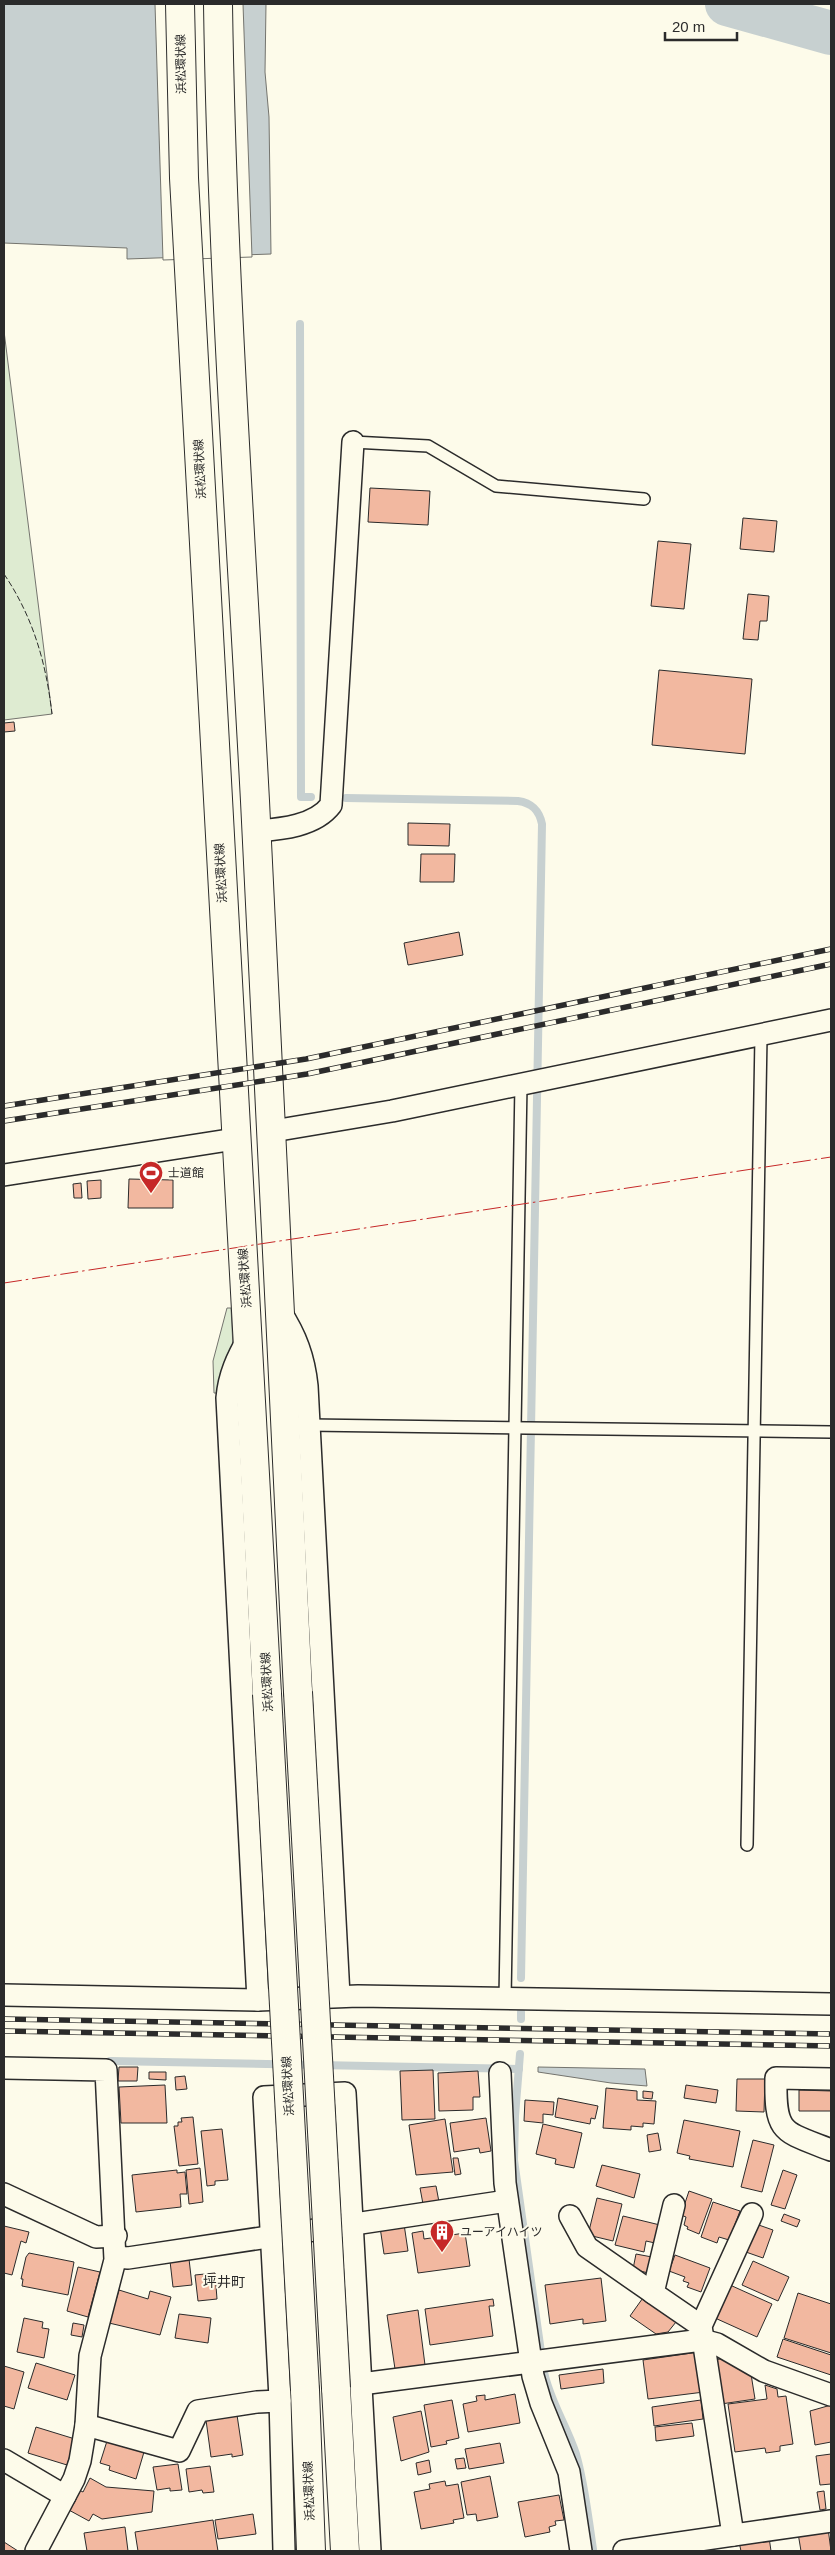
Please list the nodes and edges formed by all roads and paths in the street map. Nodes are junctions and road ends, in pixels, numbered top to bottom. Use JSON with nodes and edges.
{"nodes":[{"id":1,"x":180,"y":4,"type":"edge"},
{"id":2,"x":218,"y":4,"type":"edge"},
{"id":3,"x":228,"y":295,"type":"junction"},
{"id":4,"x":190,"y":297,"type":"junction"},
{"id":5,"x":353,"y":442,"type":"joint"},
{"id":6,"x":644,"y":499,"type":"dead end"},
{"id":7,"x":257,"y":831,"type":"junction"},
{"id":8,"x":258,"y":862,"type":"junction"},
{"id":9,"x":221,"y":865,"type":"junction"},
{"id":10,"x":831,"y":1020,"type":"edge"},
{"id":11,"x":761,"y":1036,"type":"junction"},
{"id":12,"x":532,"y":1082,"type":"junction"},
{"id":13,"x":273,"y":1131,"type":"junction"},
{"id":14,"x":235,"y":1139,"type":"junction"},
{"id":15,"x":4,"y":1175,"type":"edge"},
{"id":16,"x":278,"y":1308,"type":"junction"},
{"id":17,"x":249,"y":1337,"type":"junction"},
{"id":18,"x":310,"y":1425,"type":"junction"},
{"id":19,"x":519,"y":1427,"type":"junction"},
{"id":20,"x":754,"y":1431,"type":"junction"},
{"id":21,"x":831,"y":1432,"type":"edge"},
{"id":22,"x":747,"y":1845,"type":"dead end"},
{"id":23,"x":4,"y":1995,"type":"edge"},
{"id":24,"x":340,"y":1996,"type":"junction"},
{"id":25,"x":505,"y":1999,"type":"junction"},
{"id":26,"x":258,"y":2000,"type":"junction"},
{"id":27,"x":831,"y":2004,"type":"edge"},
{"id":28,"x":4,"y":2068,"type":"edge"},
{"id":29,"x":500,"y":2073,"type":"dead end"},
{"id":30,"x":831,"y":2079,"type":"edge"},
{"id":31,"x":831,"y":2150,"type":"edge"},
{"id":32,"x":4,"y":2194,"type":"edge"},
{"id":33,"x":507,"y":2201,"type":"junction"},
{"id":34,"x":674,"y":2205,"type":"dead end"},
{"id":35,"x":752,"y":2214,"type":"dead end"},
{"id":36,"x":570,"y":2216,"type":"dead end"},
{"id":37,"x":352,"y":2224,"type":"junction"},
{"id":38,"x":271,"y":2237,"type":"junction"},
{"id":39,"x":116,"y":2247,"type":"junction"},
{"id":40,"x":653,"y":2292,"type":"junction"},
{"id":41,"x":701,"y":2333,"type":"junction"},
{"id":42,"x":531,"y":2364,"type":"junction"},
{"id":43,"x":348,"y":2386,"type":"junction"},
{"id":44,"x":831,"y":2395,"type":"edge"},
{"id":45,"x":280,"y":2401,"type":"junction"},
{"id":46,"x":86,"y":2425,"type":"junction"},
{"id":47,"x":4,"y":2460,"type":"edge"},
{"id":48,"x":65,"y":2496,"type":"junction"},
{"id":49,"x":831,"y":2521,"type":"edge"},
{"id":50,"x":733,"y":2535,"type":"junction"},
{"id":51,"x":36,"y":2551,"type":"edge"},
{"id":52,"x":284,"y":2551,"type":"edge"},
{"id":53,"x":311,"y":2551,"type":"edge"},
{"id":54,"x":345,"y":2551,"type":"edge"},
{"id":55,"x":370,"y":2551,"type":"edge"},
{"id":56,"x":581,"y":2551,"type":"edge"},
{"id":57,"x":624,"y":2551,"type":"edge"}],
"edges":[{"from":1,"to":4,"type":"main road","name":"浜松環状線"},
{"from":2,"to":3,"type":"main road"},
{"from":3,"to":4,"type":"main road"},
{"from":3,"to":7,"type":"main road"},
{"from":4,"to":9,"type":"main road","name":"浜松環状線"},
{"from":5,"to":6,"type":"lane"},
{"from":5,"to":7,"type":"street"},
{"from":7,"to":8,"type":"main road"},
{"from":8,"to":9,"type":"main road"},
{"from":8,"to":13,"type":"main road"},
{"from":9,"to":14,"type":"main road","name":"浜松環状線"},
{"from":10,"to":11,"type":"street"},
{"from":11,"to":12,"type":"street"},
{"from":11,"to":20,"type":"lane"},
{"from":12,"to":13,"type":"street"},
{"from":12,"to":19,"type":"lane"},
{"from":13,"to":16,"type":"main road"},
{"from":14,"to":15,"type":"street"},
{"from":14,"to":17,"type":"main road","name":"浜松環状線"},
{"from":16,"to":18,"type":"street"},
{"from":16,"to":43,"type":"main road","bridge":true},
{"from":17,"to":26,"type":"street"},
{"from":17,"to":53,"type":"main road","name":"浜松環状線","bridge":true},
{"from":18,"to":19,"type":"lane"},
{"from":18,"to":24,"type":"street"},
{"from":19,"to":20,"type":"lane"},
{"from":19,"to":25,"type":"lane"},
{"from":20,"to":21,"type":"lane"},
{"from":20,"to":22,"type":"lane"},
{"from":23,"to":26,"type":"street"},
{"from":24,"to":25,"type":"street"},
{"from":24,"to":26,"type":"street"},
{"from":25,"to":27,"type":"street"},
{"from":28,"to":39,"type":"street"},
{"from":29,"to":33,"type":"street"},
{"from":30,"to":31,"type":"street"},
{"from":32,"to":39,"type":"street"},
{"from":33,"to":37,"type":"street"},
{"from":33,"to":42,"type":"street"},
{"from":34,"to":40,"type":"street"},
{"from":35,"to":41,"type":"street"},
{"from":36,"to":40,"type":"street"},
{"from":37,"to":38,"type":"street"},
{"from":37,"to":38,"type":"street"},
{"from":37,"to":43,"type":"street"},
{"from":38,"to":39,"type":"street"},
{"from":38,"to":45,"type":"street"},
{"from":39,"to":46,"type":"street"},
{"from":40,"to":41,"type":"street"},
{"from":41,"to":42,"type":"street"},
{"from":41,"to":44,"type":"street"},
{"from":41,"to":50,"type":"street"},
{"from":42,"to":43,"type":"street"},
{"from":42,"to":56,"type":"street"},
{"from":43,"to":54,"type":"main road"},
{"from":43,"to":55,"type":"street"},
{"from":45,"to":46,"type":"street"},
{"from":45,"to":52,"type":"street"},
{"from":46,"to":48,"type":"street"},
{"from":47,"to":48,"type":"street"},
{"from":48,"to":51,"type":"street"},
{"from":49,"to":50,"type":"street"},
{"from":50,"to":57,"type":"street"}]}
